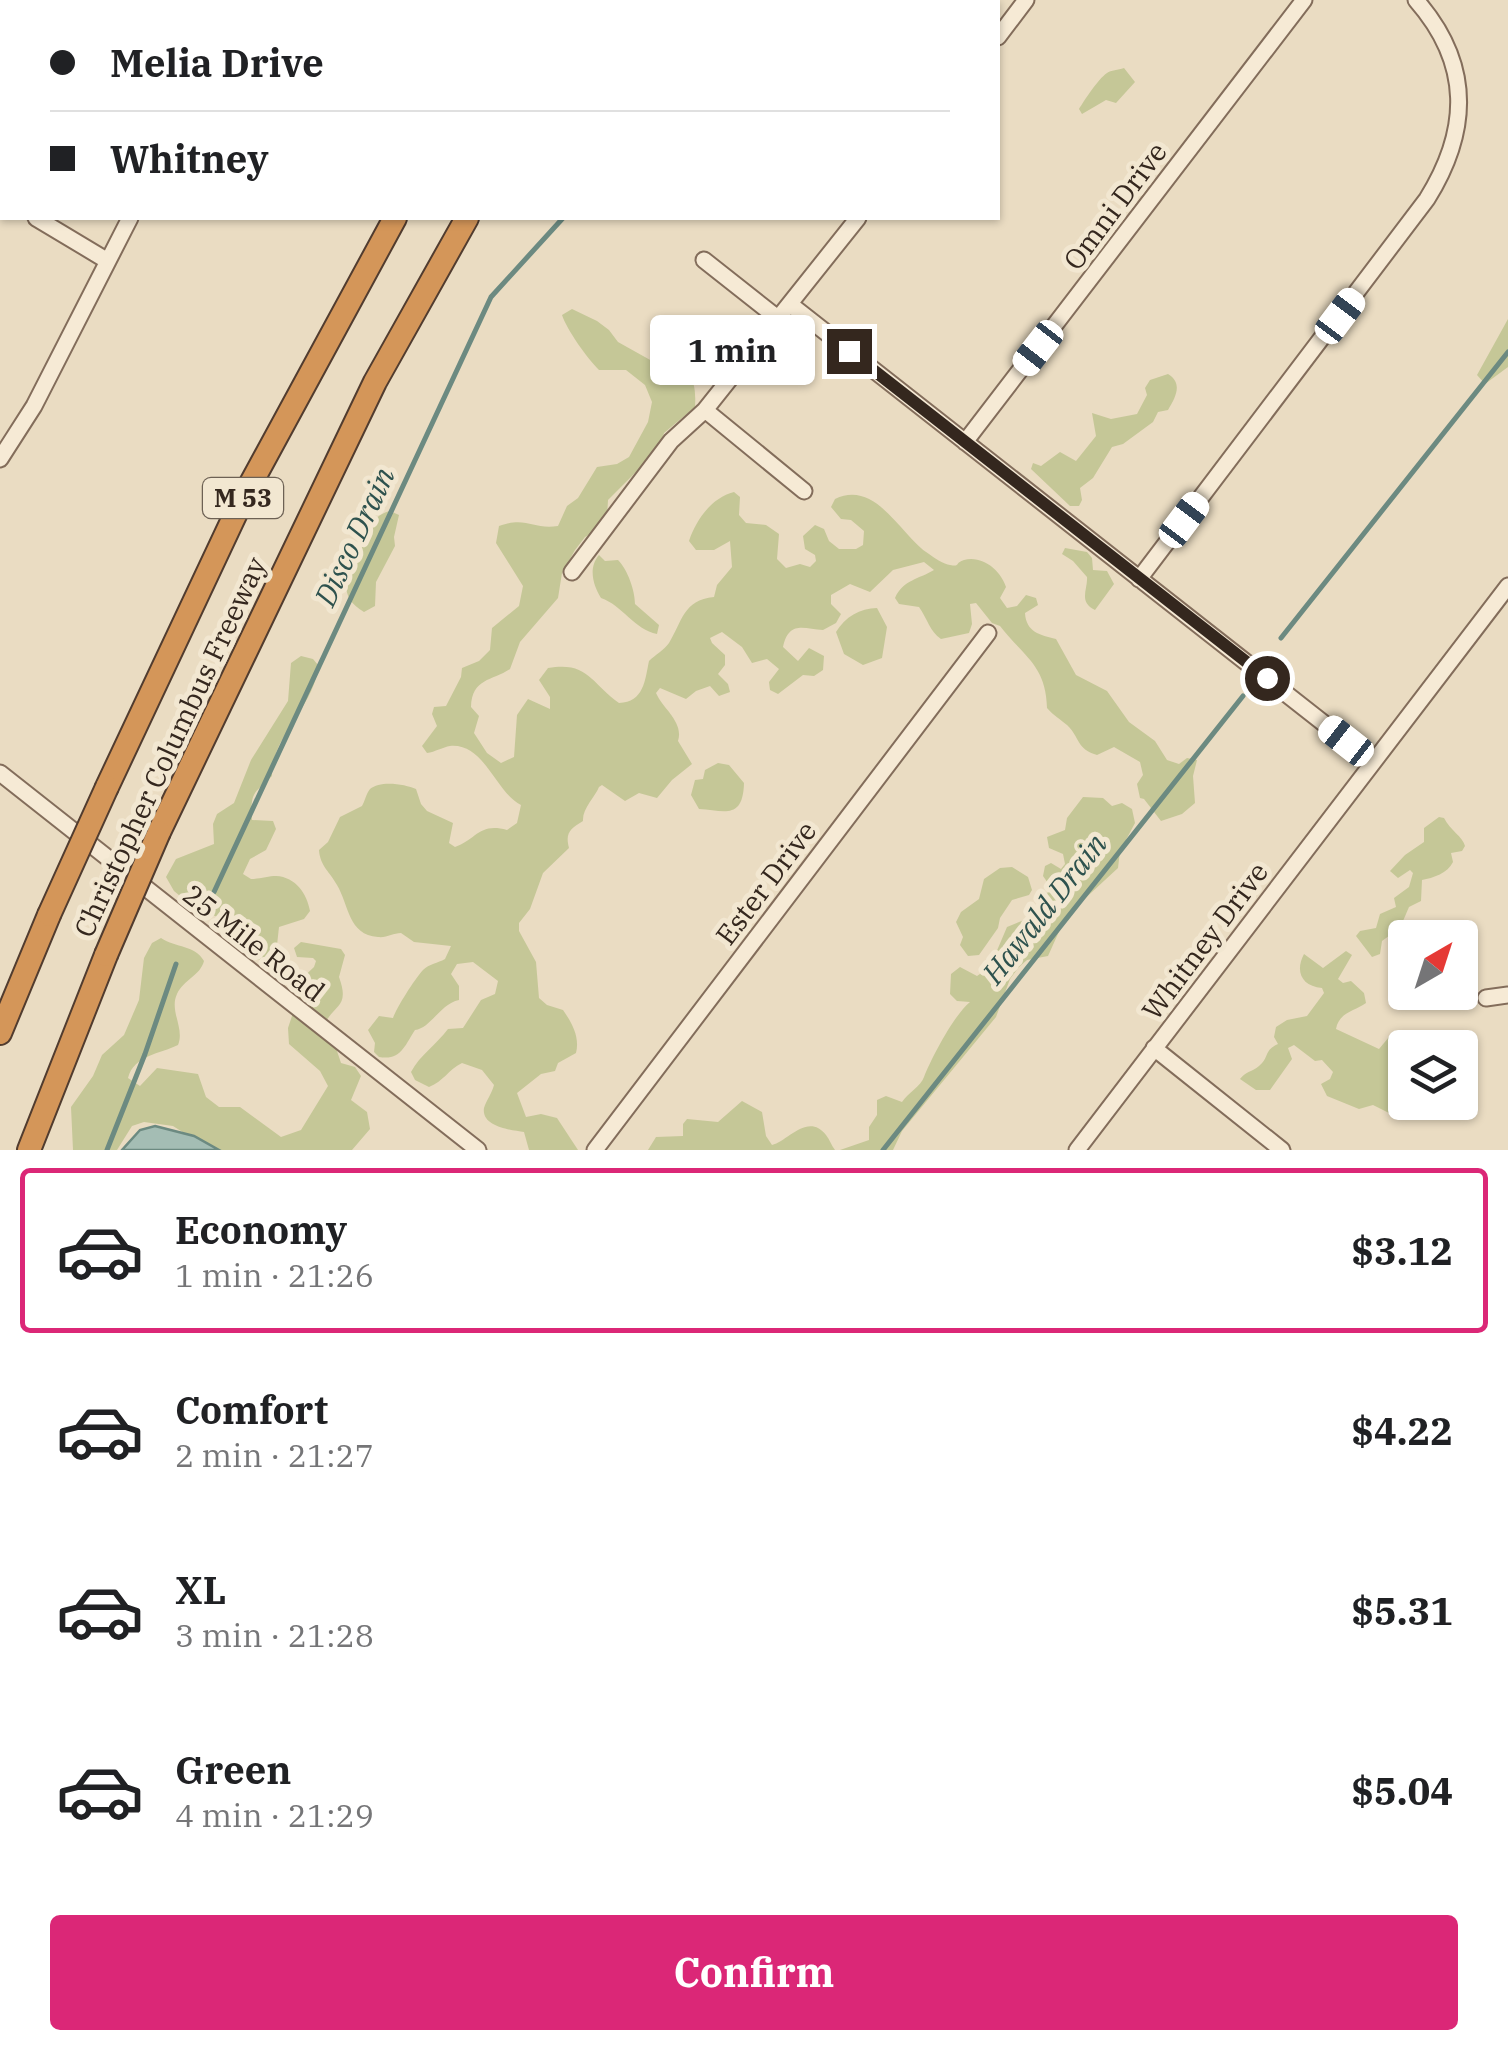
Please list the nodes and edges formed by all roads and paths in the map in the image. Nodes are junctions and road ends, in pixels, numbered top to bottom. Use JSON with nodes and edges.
{"nodes":[{"id":1,"x":1026,"y":0,"type":"edge"},
{"id":2,"x":1304,"y":0,"type":"edge"},
{"id":3,"x":1416,"y":0,"type":"edge"},
{"id":4,"x":1000,"y":34,"type":"edge"},
{"id":5,"x":39,"y":220,"type":"edge"},
{"id":6,"x":129,"y":220,"type":"edge"},
{"id":7,"x":394,"y":220,"type":"edge"},
{"id":8,"x":465,"y":220,"type":"edge"},
{"id":9,"x":856,"y":220,"type":"edge"},
{"id":10,"x":106,"y":260,"type":"junction"},
{"id":11,"x":704,"y":260,"type":"dead end"},
{"id":12,"x":791,"y":305,"type":"junction"},
{"id":13,"x":780,"y":320,"type":"junction"},
{"id":14,"x":704,"y":410,"type":"junction"},
{"id":15,"x":965,"y":442,"type":"junction"},
{"id":16,"x":0,"y":459,"type":"edge"},
{"id":17,"x":804,"y":491,"type":"dead end"},
{"id":18,"x":572,"y":572,"type":"dead end"},
{"id":19,"x":1139,"y":578,"type":"junction"},
{"id":20,"x":1508,"y":586,"type":"edge"},
{"id":21,"x":983,"y":639,"type":"dead end"},
{"id":22,"x":1373,"y":762,"type":"junction"},
{"id":23,"x":0,"y":774,"type":"edge"},
{"id":24,"x":1508,"y":995,"type":"edge"},
{"id":25,"x":1486,"y":998,"type":"dead end"},
{"id":26,"x":0,"y":1032,"type":"edge"},
{"id":27,"x":1154,"y":1048,"type":"junction"},
{"id":28,"x":29,"y":1150,"type":"edge"},
{"id":29,"x":478,"y":1150,"type":"edge"},
{"id":30,"x":594,"y":1150,"type":"edge"},
{"id":31,"x":1077,"y":1150,"type":"edge"},
{"id":32,"x":1282,"y":1150,"type":"edge"}],
"edges":[{"from":1,"to":4,"type":"street"},
{"from":2,"to":15,"type":"street","name":"Omni Drive"},
{"from":3,"to":19,"type":"street"},
{"from":5,"to":10,"type":"street"},
{"from":6,"to":10,"type":"street"},
{"from":7,"to":26,"type":"highway","name":"Christopher Columbus Freeway","number":"M 53","bridge":true},
{"from":8,"to":28,"type":"highway","name":"Christopher Columbus Freeway","number":"M 53","bridge":true},
{"from":9,"to":12,"type":"street"},
{"from":10,"to":16,"type":"street"},
{"from":11,"to":13,"type":"street"},
{"from":12,"to":13,"type":"street"},
{"from":12,"to":15,"type":"street"},
{"from":13,"to":14,"type":"street"},
{"from":14,"to":17,"type":"street"},
{"from":14,"to":18,"type":"street"},
{"from":15,"to":19,"type":"street"},
{"from":19,"to":22,"type":"street"},
{"from":20,"to":22,"type":"street","name":"Whitney Drive"},
{"from":21,"to":30,"type":"street","name":"Ester Drive"},
{"from":22,"to":27,"type":"street","name":"Whitney Drive"},
{"from":23,"to":29,"type":"street","name":"25 Mile Road"},
{"from":24,"to":25,"type":"street"},
{"from":27,"to":31,"type":"street","name":"Whitney Drive"},
{"from":27,"to":32,"type":"street"}]}
